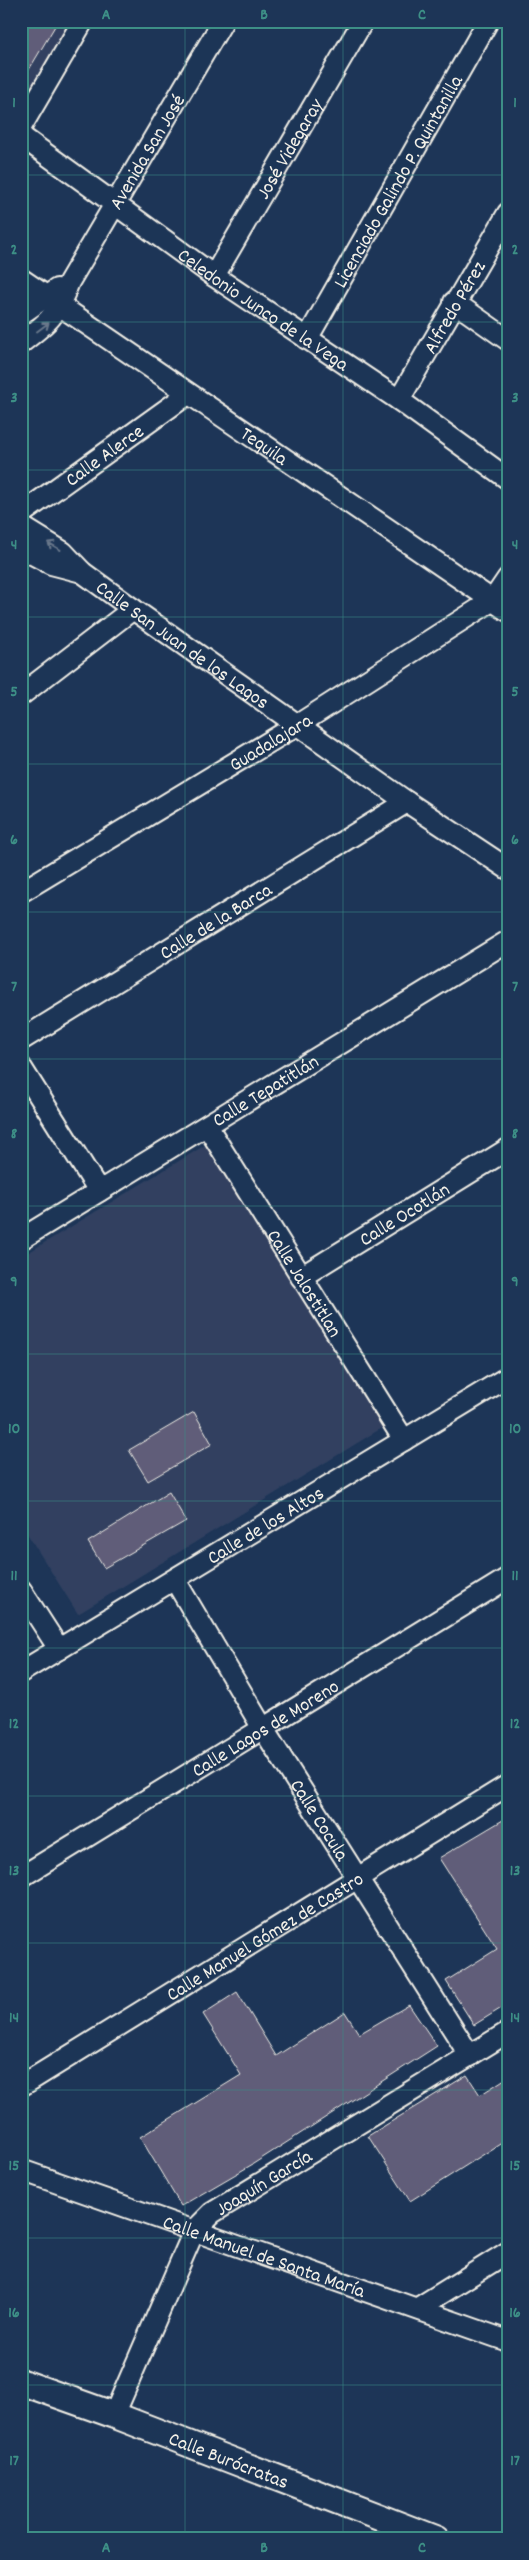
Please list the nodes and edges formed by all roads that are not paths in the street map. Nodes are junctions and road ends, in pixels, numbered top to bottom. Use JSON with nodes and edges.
{"nodes":[{"id":1,"x":83,"y":21,"type":"edge"},
{"id":2,"x":223,"y":21,"type":"edge"},
{"id":3,"x":364,"y":21,"type":"edge"},
{"id":4,"x":488,"y":21,"type":"edge"},
{"id":5,"x":21,"y":127,"type":"edge"},
{"id":6,"x":21,"y":136,"type":"edge"},
{"id":7,"x":116,"y":205,"type":"junction"},
{"id":8,"x":508,"y":213,"type":"edge"},
{"id":9,"x":214,"y":276,"type":"junction"},
{"id":10,"x":21,"y":278,"type":"edge"},
{"id":11,"x":53,"y":301,"type":"junction"},
{"id":12,"x":454,"y":302,"type":"junction"},
{"id":13,"x":21,"y":314,"type":"edge"},
{"id":14,"x":307,"y":339,"type":"junction"},
{"id":15,"x":508,"y":340,"type":"edge"},
{"id":16,"x":21,"y":342,"type":"edge"},
{"id":17,"x":188,"y":394,"type":"junction"},
{"id":18,"x":399,"y":400,"type":"junction"},
{"id":19,"x":508,"y":479,"type":"edge"},
{"id":20,"x":21,"y":514,"type":"edge"},
{"id":21,"x":21,"y":526,"type":"edge"},
{"id":22,"x":21,"y":548,"type":"edge"},
{"id":23,"x":82,"y":572,"type":"junction"},
{"id":24,"x":508,"y":578,"type":"edge"},
{"id":25,"x":500,"y":606,"type":"edge"},
{"id":26,"x":133,"y":609,"type":"junction"},
{"id":27,"x":21,"y":695,"type":"edge"},
{"id":28,"x":298,"y":724,"type":"junction"},
{"id":29,"x":407,"y":802,"type":"junction"},
{"id":30,"x":508,"y":869,"type":"edge"},
{"id":31,"x":21,"y":892,"type":"edge"},
{"id":32,"x":508,"y":940,"type":"edge"},
{"id":33,"x":21,"y":1040,"type":"edge"},
{"id":34,"x":21,"y":1067,"type":"edge"},
{"id":35,"x":207,"y":1126,"type":"junction"},
{"id":36,"x":508,"y":1149,"type":"edge"},
{"id":37,"x":99,"y":1191,"type":"junction"},
{"id":38,"x":21,"y":1239,"type":"edge"},
{"id":39,"x":301,"y":1278,"type":"junction"},
{"id":40,"x":508,"y":1377,"type":"edge"},
{"id":41,"x":404,"y":1440,"type":"junction"},
{"id":42,"x":508,"y":1578,"type":"edge"},
{"id":43,"x":175,"y":1580,"type":"junction"},
{"id":44,"x":21,"y":1590,"type":"edge"},
{"id":45,"x":59,"y":1649,"type":"junction"},
{"id":46,"x":21,"y":1672,"type":"edge"},
{"id":47,"x":262,"y":1727,"type":"junction"},
{"id":48,"x":508,"y":1784,"type":"edge"},
{"id":49,"x":21,"y":1877,"type":"edge"},
{"id":50,"x":357,"y":1877,"type":"junction"},
{"id":51,"x":508,"y":2032,"type":"edge"},
{"id":52,"x":470,"y":2056,"type":"junction"},
{"id":53,"x":21,"y":2086,"type":"edge"},
{"id":54,"x":21,"y":2170,"type":"edge"},
{"id":55,"x":194,"y":2231,"type":"junction"},
{"id":56,"x":508,"y":2252,"type":"edge"},
{"id":57,"x":418,"y":2308,"type":"junction"},
{"id":58,"x":508,"y":2341,"type":"edge"},
{"id":59,"x":21,"y":2382,"type":"edge"},
{"id":60,"x":114,"y":2415,"type":"junction"},
{"id":61,"x":436,"y":2539,"type":"edge"}],
"edges":[{"from":1,"to":5,"type":"street"},
{"from":2,"to":7,"type":"street","name":"Avenida San José"},
{"from":3,"to":9,"type":"street","name":"José Videgaray"},
{"from":4,"to":14,"type":"street","name":"Licenciado Galindo P. Quintanilla"},
{"from":6,"to":7,"type":"street","name":"Celedonio Junco de la Vega"},
{"from":7,"to":9,"type":"street","name":"Celedonio Junco de la Vega"},
{"from":7,"to":11,"type":"street","name":"Avenida San José"},
{"from":8,"to":12,"type":"street","name":"Alfredo Pérez"},
{"from":9,"to":14,"type":"street","name":"Celedonio Junco de la Vega"},
{"from":10,"to":11,"type":"street","name":"Tequila"},
{"from":11,"to":13,"type":"street","name":"Avenida San José"},
{"from":16,"to":11,"type":"street","name":"Avenida San José","one_way":true},
{"from":11,"to":17,"type":"street","name":"Tequila"},
{"from":12,"to":15,"type":"street"},
{"from":12,"to":18,"type":"street","name":"Alfredo Pérez"},
{"from":14,"to":18,"type":"street","name":"Celedonio Junco de la Vega"},
{"from":17,"to":20,"type":"street","name":"Calle Alerce"},
{"from":17,"to":25,"type":"street","name":"Tequila"},
{"from":18,"to":19,"type":"street","name":"Celedonio Junco de la Vega"},
{"from":23,"to":21,"type":"street","name":"Calle San Juan de los Lagos","one_way":true},
{"from":22,"to":23,"type":"street","name":"Calle San Juan de los Lagos"},
{"from":23,"to":26,"type":"street","name":"Calle San Juan de los Lagos"},
{"from":24,"to":25,"type":"street","name":"Guadalajara"},
{"from":25,"to":28,"type":"street","name":"Guadalajara"},
{"from":26,"to":27,"type":"street"},
{"from":26,"to":28,"type":"street","name":"Calle San Juan de los Lagos"},
{"from":28,"to":29,"type":"street","name":"Calle San Juan de los Lagos"},
{"from":28,"to":31,"type":"street","name":"Guadalajara"},
{"from":29,"to":30,"type":"street","name":"Calle San Juan de los Lagos"},
{"from":29,"to":33,"type":"street","name":"Calle de la Barca"},
{"from":32,"to":35,"type":"street","name":"Calle Tepatitlán"},
{"from":34,"to":37,"type":"street"},
{"from":35,"to":37,"type":"street","name":"Calle Tepatitlán"},
{"from":35,"to":39,"type":"street","name":"Calle Jalostitlan"},
{"from":36,"to":39,"type":"street","name":"Calle Ocotlán"},
{"from":37,"to":38,"type":"street","name":"Calle Tepatitlán"},
{"from":39,"to":41,"type":"street","name":"Calle Jalostitlan"},
{"from":40,"to":41,"type":"street","name":"Calle de los Altos"},
{"from":41,"to":43,"type":"street","name":"Calle de los Altos"},
{"from":42,"to":47,"type":"street","name":"Calle Lagos de Moreno"},
{"from":43,"to":45,"type":"street","name":"Calle de los Altos"},
{"from":43,"to":47,"type":"street","name":"Calle Cocula"},
{"from":44,"to":45,"type":"street"},
{"from":45,"to":46,"type":"street","name":"Calle de los Altos"},
{"from":47,"to":49,"type":"street","name":"Calle Lagos de Moreno"},
{"from":47,"to":50,"type":"street","name":"Calle Cocula"},
{"from":48,"to":50,"type":"street","name":"Calle Manuel Gómez de Castro"},
{"from":50,"to":52,"type":"street","name":"Calle Cocula"},
{"from":50,"to":53,"type":"street","name":"Calle Manuel Gómez de Castro"},
{"from":51,"to":52,"type":"street","name":"Joaquín García"},
{"from":52,"to":55,"type":"street","name":"Joaquín García"},
{"from":54,"to":55,"type":"street","name":"Calle Manuel de Santa María"},
{"from":55,"to":57,"type":"street","name":"Calle Manuel de Santa María"},
{"from":55,"to":60,"type":"street","name":"Joaquín García"},
{"from":56,"to":57,"type":"street"},
{"from":57,"to":58,"type":"street","name":"Calle Manuel de Santa María"},
{"from":59,"to":60,"type":"street","name":"Calle Burócratas"},
{"from":60,"to":61,"type":"street","name":"Calle Burócratas"}]}
